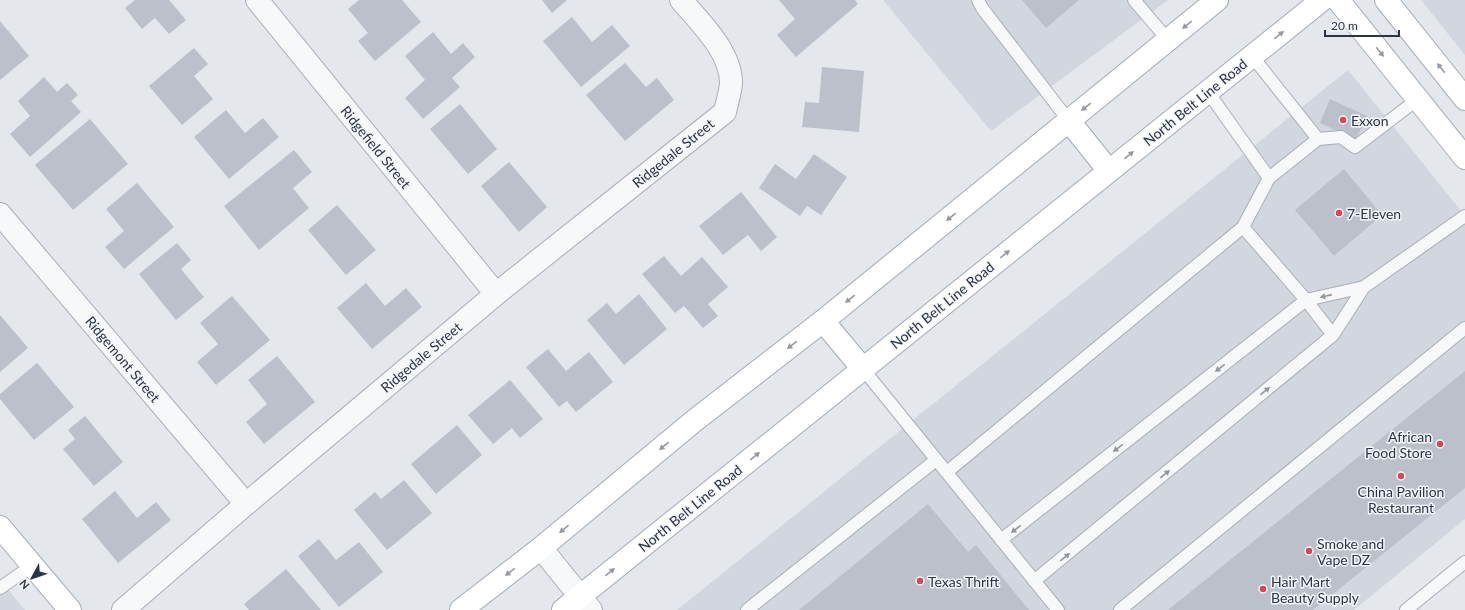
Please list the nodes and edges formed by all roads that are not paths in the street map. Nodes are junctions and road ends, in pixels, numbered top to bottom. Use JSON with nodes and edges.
{"nodes":[{"id":1,"x":257,"y":0,"type":"edge"},
{"id":2,"x":681,"y":0,"type":"edge"},
{"id":3,"x":978,"y":0,"type":"edge"},
{"id":4,"x":1134,"y":0,"type":"edge"},
{"id":5,"x":1217,"y":0,"type":"edge"},
{"id":6,"x":1322,"y":0,"type":"edge"},
{"id":7,"x":1338,"y":0,"type":"edge"},
{"id":8,"x":1386,"y":0,"type":"edge"},
{"id":9,"x":1168,"y":40,"type":"junction"},
{"id":10,"x":1252,"y":56,"type":"junction"},
{"id":11,"x":1208,"y":92,"type":"junction"},
{"id":12,"x":1418,"y":99,"type":"junction"},
{"id":13,"x":1465,"y":99,"type":"edge"},
{"id":14,"x":1069,"y":121,"type":"junction"},
{"id":15,"x":1318,"y":139,"type":"junction"},
{"id":16,"x":1465,"y":158,"type":"edge"},
{"id":17,"x":1109,"y":171,"type":"junction"},
{"id":18,"x":1270,"y":178,"type":"junction"},
{"id":19,"x":0,"y":214,"type":"edge"},
{"id":20,"x":1465,"y":216,"type":"edge"},
{"id":21,"x":1243,"y":227,"type":"junction"},
{"id":22,"x":1364,"y":287,"type":"junction"},
{"id":23,"x":496,"y":294,"type":"junction"},
{"id":24,"x":1306,"y":300,"type":"junction"},
{"id":25,"x":823,"y":321,"type":"junction"},
{"id":26,"x":1465,"y":328,"type":"edge"},
{"id":27,"x":1333,"y":335,"type":"junction"},
{"id":28,"x":863,"y":369,"type":"junction"},
{"id":29,"x":936,"y":460,"type":"junction"},
{"id":30,"x":947,"y":472,"type":"junction"},
{"id":31,"x":246,"y":504,"type":"junction"},
{"id":32,"x":0,"y":527,"type":"edge"},
{"id":33,"x":1001,"y":540,"type":"junction"},
{"id":34,"x":541,"y":548,"type":"junction"},
{"id":35,"x":1465,"y":562,"type":"edge"},
{"id":36,"x":33,"y":565,"type":"junction"},
{"id":37,"x":1034,"y":581,"type":"junction"},
{"id":38,"x":0,"y":588,"type":"edge"},
{"id":39,"x":585,"y":603,"type":"edge"},
{"id":40,"x":70,"y":610,"type":"edge"},
{"id":41,"x":123,"y":610,"type":"edge"},
{"id":42,"x":461,"y":610,"type":"edge"},
{"id":43,"x":562,"y":610,"type":"edge"},
{"id":44,"x":747,"y":610,"type":"edge"},
{"id":45,"x":1058,"y":610,"type":"edge"},
{"id":46,"x":1120,"y":610,"type":"edge"},
{"id":47,"x":1406,"y":610,"type":"edge"}],
"edges":[{"from":1,"to":23,"type":"street","name":"Ridgefield Street"},
{"from":2,"to":23,"type":"street","name":"Ridgedale Street"},
{"from":3,"to":14,"type":"lane"},
{"from":4,"to":9,"type":"lane"},
{"from":5,"to":9,"type":"main road","one_way":true},
{"from":10,"to":6,"type":"main road","name":"North Belt Line Road","one_way":true},
{"from":7,"to":12,"type":"main road","one_way":true},
{"from":13,"to":8,"type":"main road","one_way":true},
{"from":9,"to":14,"type":"main road","one_way":true},
{"from":10,"to":11,"type":"main road","name":"North Belt Line Road"},
{"from":10,"to":15,"type":"lane"},
{"from":17,"to":11,"type":"main road","name":"North Belt Line Road","one_way":true},
{"from":11,"to":18,"type":"lane"},
{"from":12,"to":15,"type":"lane"},
{"from":12,"to":16,"type":"main road"},
{"from":14,"to":17,"type":"main road"},
{"from":14,"to":25,"type":"main road","one_way":true},
{"from":15,"to":18,"type":"lane"},
{"from":28,"to":17,"type":"main road","name":"North Belt Line Road","one_way":true},
{"from":18,"to":21,"type":"lane"},
{"from":19,"to":31,"type":"street","name":"Ridgemont Street"},
{"from":20,"to":22,"type":"lane"},
{"from":21,"to":24,"type":"lane"},
{"from":21,"to":30,"type":"lane"},
{"from":22,"to":24,"type":"lane","one_way":true},
{"from":22,"to":27,"type":"lane"},
{"from":23,"to":31,"type":"street","name":"Ridgedale Street"},
{"from":24,"to":27,"type":"lane"},
{"from":24,"to":33,"type":"lane","one_way":true},
{"from":25,"to":28,"type":"main road"},
{"from":25,"to":34,"type":"main road","one_way":true},
{"from":26,"to":46,"type":"lane"},
{"from":37,"to":27,"type":"lane","one_way":true},
{"from":28,"to":29,"type":"lane"},
{"from":39,"to":28,"type":"main road","name":"North Belt Line Road","one_way":true},
{"from":29,"to":30,"type":"lane"},
{"from":29,"to":44,"type":"lane"},
{"from":30,"to":33,"type":"lane"},
{"from":31,"to":41,"type":"street","name":"Ridgedale Street"},
{"from":32,"to":36,"type":"main road"},
{"from":33,"to":37,"type":"lane"},
{"from":34,"to":39,"type":"street"},
{"from":34,"to":42,"type":"main road","one_way":true},
{"from":35,"to":47,"type":"lane"},
{"from":36,"to":38,"type":"lane"},
{"from":36,"to":40,"type":"main road"},
{"from":37,"to":45,"type":"lane"},
{"from":39,"to":43,"type":"main road","name":"North Belt Line Road"}]}
